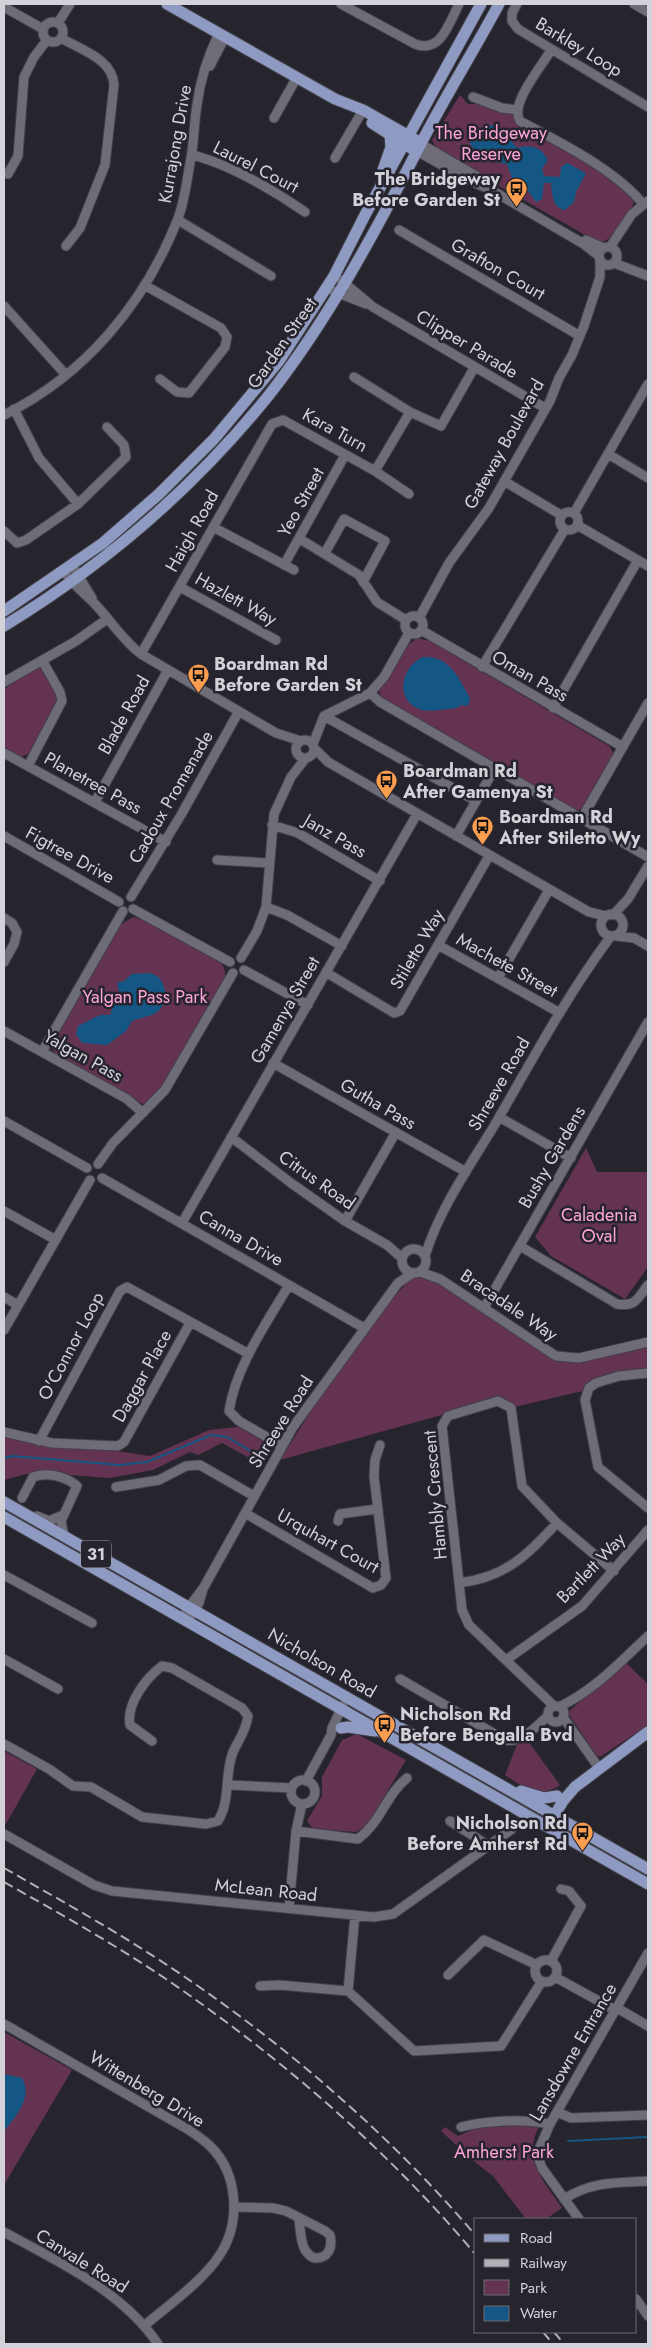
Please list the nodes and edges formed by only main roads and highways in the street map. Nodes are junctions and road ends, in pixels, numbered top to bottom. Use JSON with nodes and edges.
{"nodes":[{"id":1,"x":167,"y":4,"type":"edge"},
{"id":2,"x":481,"y":4,"type":"edge"},
{"id":3,"x":499,"y":4,"type":"edge"},
{"id":4,"x":361,"y":113,"type":"junction"},
{"id":5,"x":384,"y":122,"type":"junction"},
{"id":6,"x":417,"y":122,"type":"junction"},
{"id":7,"x":390,"y":134,"type":"junction"},
{"id":8,"x":407,"y":140,"type":"junction"},
{"id":9,"x":419,"y":147,"type":"junction"},
{"id":10,"x":365,"y":214,"type":"junction"},
{"id":11,"x":339,"y":279,"type":"junction"},
{"id":12,"x":332,"y":291,"type":"junction"},
{"id":13,"x":4,"y":611,"type":"edge"},
{"id":14,"x":4,"y":626,"type":"edge"},
{"id":15,"x":4,"y":1503,"type":"edge"},
{"id":16,"x":4,"y":1517,"type":"edge"},
{"id":17,"x":28,"y":1531,"type":"junction"},
{"id":18,"x":188,"y":1615,"type":"junction"},
{"id":19,"x":348,"y":1706,"type":"junction"},
{"id":20,"x":341,"y":1728,"type":"road end"},
{"id":21,"x":382,"y":1732,"type":"junction"},
{"id":22,"x":648,"y":1732,"type":"edge"},
{"id":23,"x":474,"y":1770,"type":"junction"},
{"id":24,"x":575,"y":1787,"type":"junction"},
{"id":25,"x":557,"y":1796,"type":"junction"},
{"id":26,"x":547,"y":1820,"type":"junction"},
{"id":27,"x":648,"y":1869,"type":"edge"},
{"id":28,"x":648,"y":1884,"type":"edge"}],
"edges":[{"from":1,"to":4,"type":"main road"},
{"from":2,"to":6,"type":"main road","name":"Garden Street"},
{"from":3,"to":9,"type":"main road","name":"Garden Street"},
{"from":4,"to":5,"type":"main road"},
{"from":4,"to":7,"type":"main road"},
{"from":5,"to":6,"type":"main road"},
{"from":5,"to":8,"type":"main road"},
{"from":6,"to":8,"type":"main road","name":"Garden Street"},
{"from":7,"to":8,"type":"main road"},
{"from":7,"to":10,"type":"main road"},
{"from":8,"to":9,"type":"main road"},
{"from":8,"to":10,"type":"main road","name":"Garden Street"},
{"from":9,"to":11,"type":"main road","name":"Garden Street"},
{"from":10,"to":11,"type":"main road","name":"Garden Street"},
{"from":11,"to":12,"type":"main road","name":"Garden Street"},
{"from":12,"to":13,"type":"main road","name":"Garden Street"},
{"from":12,"to":14,"type":"main road","name":"Garden Street"},
{"from":15,"to":17,"type":"main road"},
{"from":15,"to":18,"type":"main road","name":"Nicholson Road","number":"31"},
{"from":16,"to":17,"type":"main road","name":"Nicholson Road","number":"31"},
{"from":17,"to":18,"type":"main road","name":"Nicholson Road","number":"31"},
{"from":18,"to":19,"type":"main road","name":"Nicholson Road","number":"31"},
{"from":19,"to":21,"type":"main road","name":"Nicholson Road","number":"31"},
{"from":19,"to":23,"type":"main road","name":"Nicholson Road","number":"31"},
{"from":20,"to":21,"type":"main road"},
{"from":21,"to":26,"type":"main road","name":"Nicholson Road","number":"31"},
{"from":22,"to":24,"type":"main road"},
{"from":23,"to":25,"type":"main road"},
{"from":23,"to":26,"type":"main road","name":"Nicholson Road","number":"31"},
{"from":24,"to":25,"type":"main road"},
{"from":24,"to":26,"type":"main road"},
{"from":25,"to":26,"type":"main road"},
{"from":26,"to":27,"type":"main road","name":"Nicholson Road","number":"31"},
{"from":26,"to":28,"type":"main road","name":"Nicholson Road","number":"31"}]}
